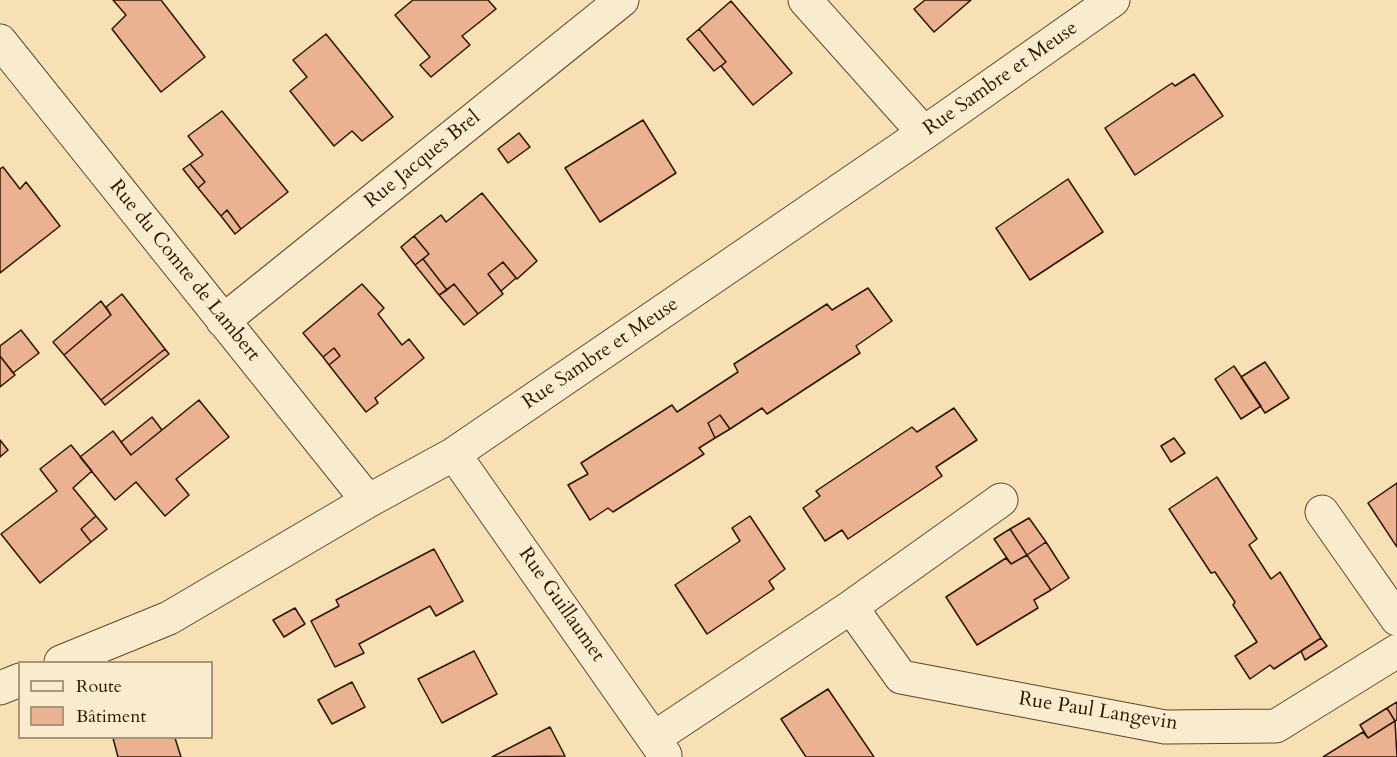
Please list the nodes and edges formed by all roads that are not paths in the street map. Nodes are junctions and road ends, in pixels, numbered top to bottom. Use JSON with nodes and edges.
{"nodes":[{"id":1,"x":622,"y":0,"type":"edge"},
{"id":2,"x":806,"y":0,"type":"edge"},
{"id":3,"x":1113,"y":0,"type":"edge"},
{"id":4,"x":0,"y":41,"type":"edge"},
{"id":5,"x":924,"y":133,"type":"junction"},
{"id":6,"x":223,"y":321,"type":"junction"},
{"id":7,"x":454,"y":454,"type":"junction"},
{"id":8,"x":1001,"y":500,"type":"dead end"},
{"id":9,"x":368,"y":501,"type":"junction"},
{"id":10,"x":1322,"y":512,"type":"dead end"},
{"id":11,"x":851,"y":607,"type":"junction"},
{"id":12,"x":1397,"y":619,"type":"edge"},
{"id":13,"x":1397,"y":651,"type":"edge"},
{"id":14,"x":66,"y":661,"type":"edge"},
{"id":15,"x":660,"y":748,"type":"edge"}],
"edges":[{"from":1,"to":6,"type":"street","name":"Rue Jacques Brel"},
{"from":2,"to":5,"type":"street"},
{"from":3,"to":5,"type":"street","name":"Rue Sambre et Meuse"},
{"from":4,"to":6,"type":"street","name":"Rue du Comte de Lambert"},
{"from":5,"to":7,"type":"street","name":"Rue Sambre et Meuse"},
{"from":6,"to":9,"type":"street","name":"Rue du Comte de Lambert"},
{"from":7,"to":9,"type":"street","name":"Rue Sambre et Meuse"},
{"from":7,"to":15,"type":"street","name":"Rue Guillaumet"},
{"from":8,"to":11,"type":"street"},
{"from":9,"to":14,"type":"street","name":"Rue Sambre et Meuse"},
{"from":10,"to":12,"type":"street"},
{"from":11,"to":13,"type":"street","name":"Rue Paul Langevin"},
{"from":11,"to":15,"type":"street"}]}
